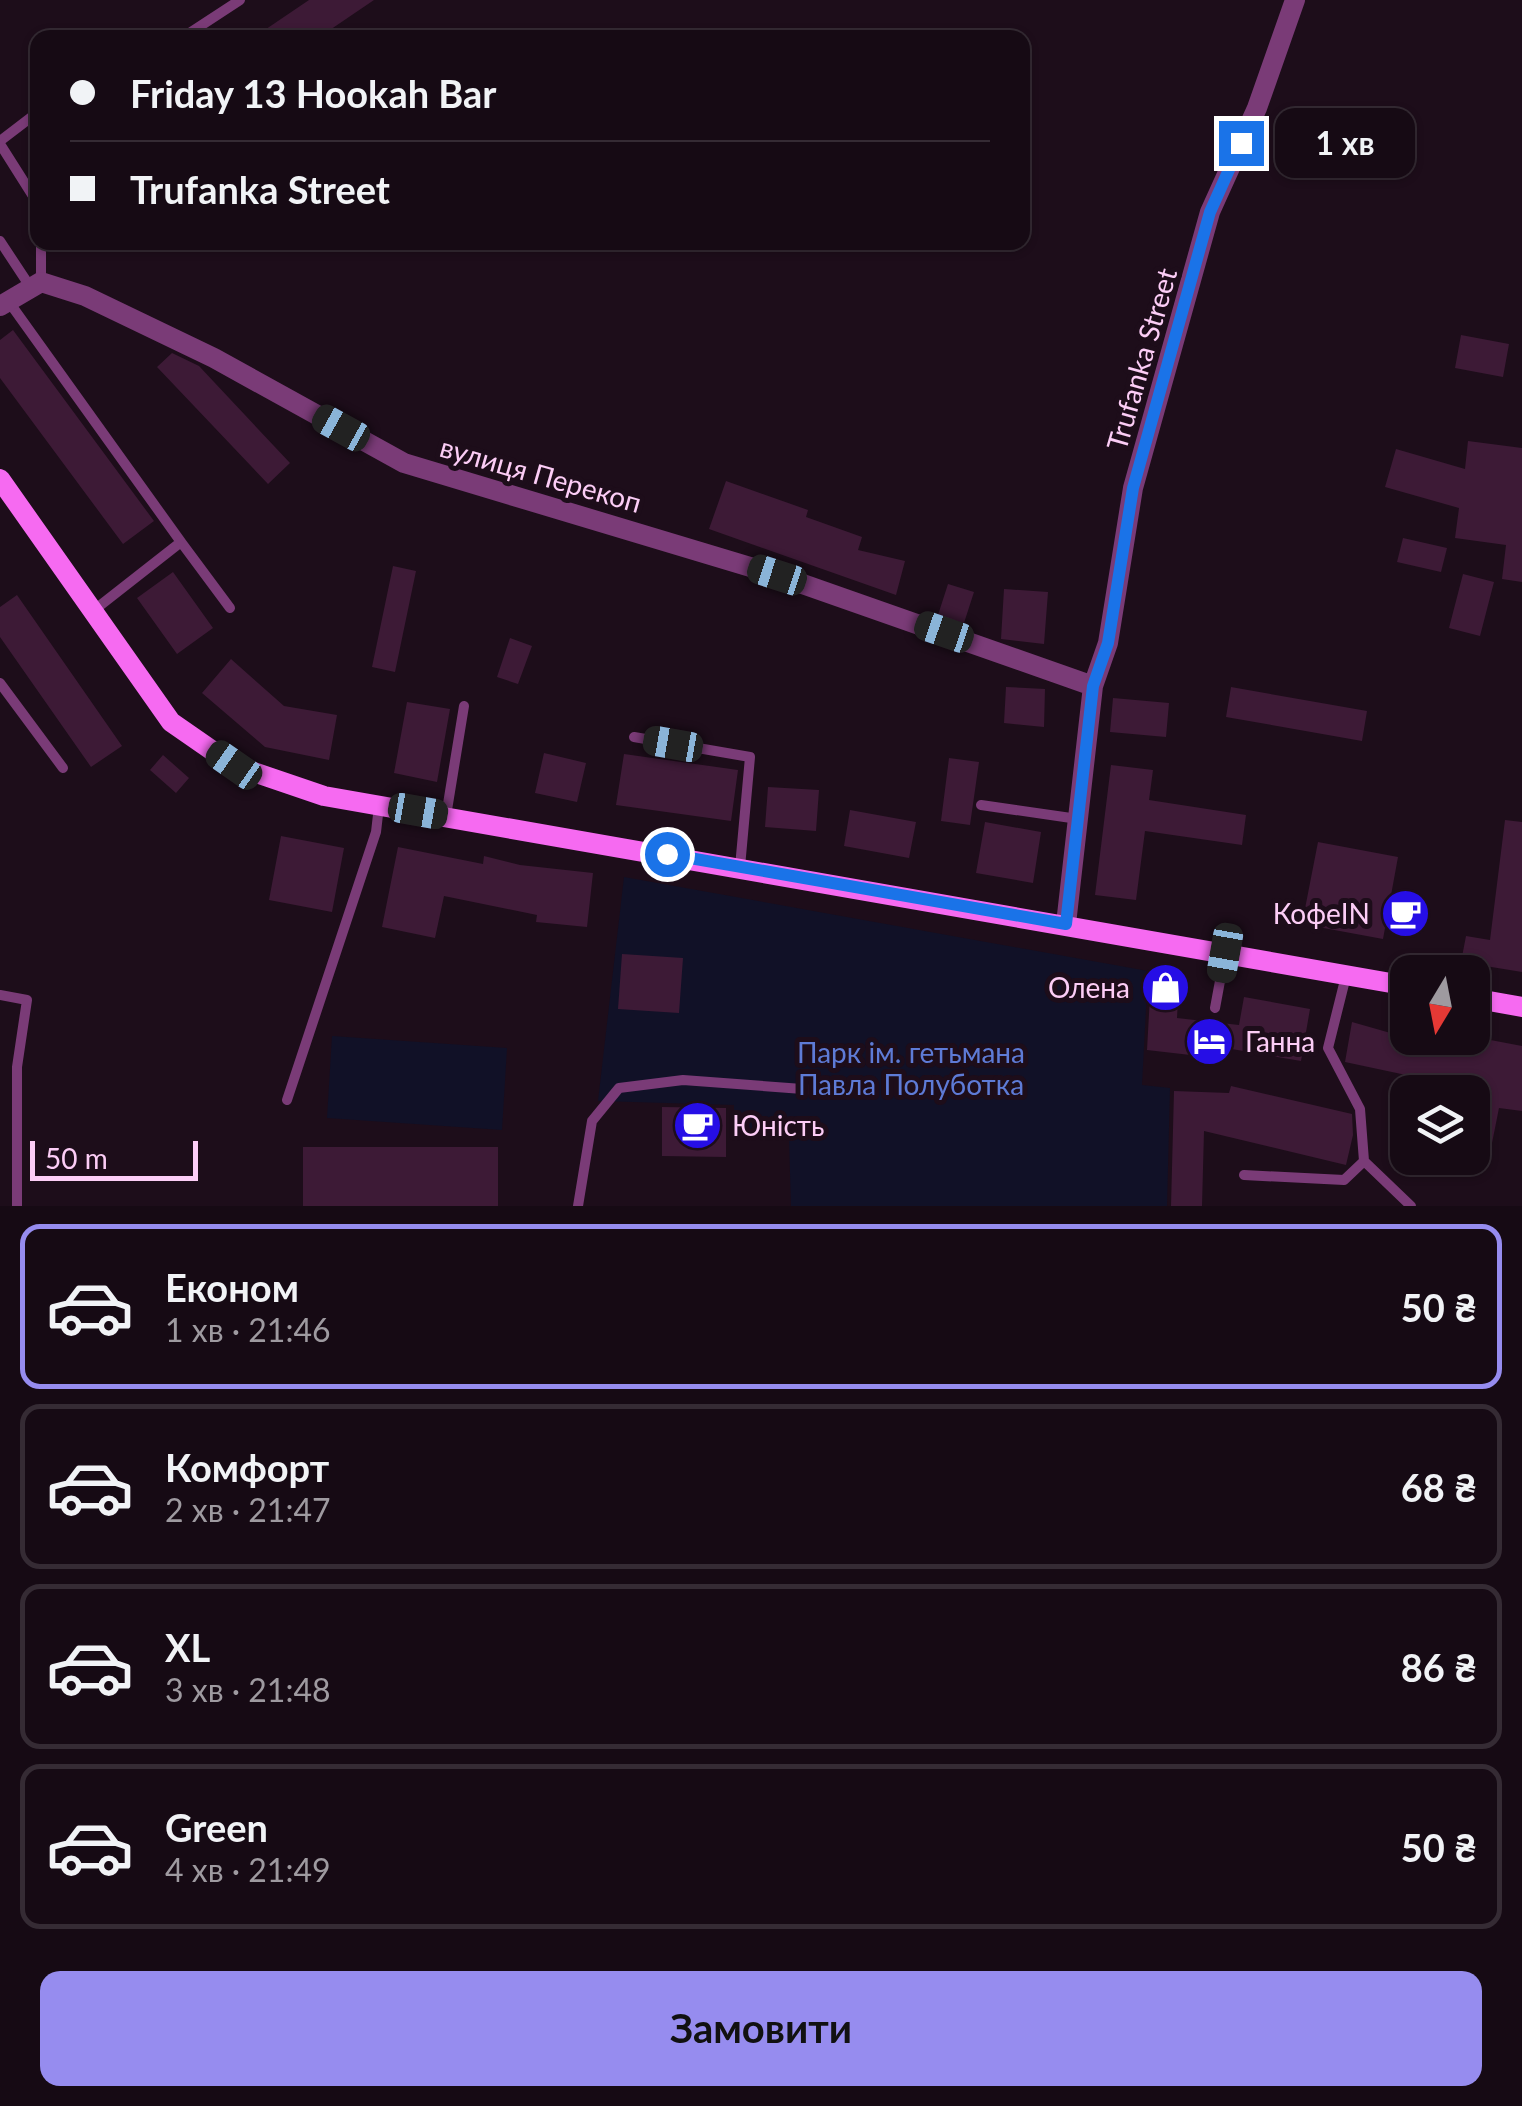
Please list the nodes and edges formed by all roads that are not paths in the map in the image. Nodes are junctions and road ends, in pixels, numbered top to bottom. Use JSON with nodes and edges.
{"nodes":[{"id":1,"x":240,"y":0,"type":"edge"},
{"id":2,"x":1295,"y":0,"type":"edge"},
{"id":3,"x":194,"y":30,"type":"edge"},
{"id":4,"x":30,"y":118,"type":"edge"},
{"id":5,"x":0,"y":142,"type":"edge"},
{"id":6,"x":30,"y":191,"type":"edge"},
{"id":7,"x":0,"y":241,"type":"edge"},
{"id":8,"x":40,"y":250,"type":"edge"},
{"id":9,"x":36,"y":285,"type":"junction"},
{"id":10,"x":4,"y":304,"type":"edge"},
{"id":11,"x":0,"y":479,"type":"edge"},
{"id":12,"x":181,"y":542,"type":"junction"},
{"id":13,"x":230,"y":608,"type":"dead end"},
{"id":14,"x":93,"y":611,"type":"junction"},
{"id":15,"x":0,"y":683,"type":"edge"},
{"id":16,"x":1093,"y":686,"type":"junction"},
{"id":17,"x":464,"y":706,"type":"dead end"},
{"id":18,"x":634,"y":737,"type":"dead end"},
{"id":19,"x":62,"y":768,"type":"dead end"},
{"id":20,"x":379,"y":804,"type":"junction"},
{"id":21,"x":981,"y":804,"type":"dead end"},
{"id":22,"x":446,"y":816,"type":"junction"},
{"id":23,"x":1078,"y":818,"type":"junction"},
{"id":24,"x":740,"y":867,"type":"junction"},
{"id":25,"x":1066,"y":924,"type":"junction"},
{"id":26,"x":1225,"y":953,"type":"junction"},
{"id":27,"x":1346,"y":975,"type":"junction"},
{"id":28,"x":1390,"y":983,"type":"edge"},
{"id":29,"x":0,"y":995,"type":"edge"},
{"id":30,"x":1490,"y":1001,"type":"edge"},
{"id":31,"x":1522,"y":1006,"type":"edge"},
{"id":32,"x":1215,"y":1008,"type":"dead end"},
{"id":33,"x":843,"y":1092,"type":"dead end"},
{"id":34,"x":287,"y":1100,"type":"dead end"},
{"id":35,"x":1364,"y":1161,"type":"junction"},
{"id":36,"x":1244,"y":1176,"type":"dead end"},
{"id":37,"x":16,"y":1206,"type":"edge"},
{"id":38,"x":578,"y":1206,"type":"edge"},
{"id":39,"x":1410,"y":1206,"type":"edge"}],
"edges":[{"from":1,"to":3,"type":"lane"},
{"from":2,"to":16,"type":"street","name":"Trufanka Street"},
{"from":4,"to":5,"type":"lane"},
{"from":5,"to":6,"type":"lane"},
{"from":7,"to":9,"type":"lane"},
{"from":8,"to":9,"type":"lane"},
{"from":9,"to":10,"type":"street"},
{"from":9,"to":16,"type":"street","name":"вулиця Перекоп"},
{"from":10,"to":12,"type":"lane"},
{"from":11,"to":14,"type":"main road"},
{"from":12,"to":13,"type":"lane"},
{"from":12,"to":14,"type":"lane"},
{"from":14,"to":20,"type":"main road"},
{"from":15,"to":19,"type":"lane"},
{"from":16,"to":23,"type":"street","name":"Trufanka Street"},
{"from":17,"to":22,"type":"lane"},
{"from":18,"to":24,"type":"lane"},
{"from":20,"to":22,"type":"main road"},
{"from":20,"to":34,"type":"lane"},
{"from":21,"to":23,"type":"lane"},
{"from":22,"to":24,"type":"main road"},
{"from":23,"to":25,"type":"street","name":"Trufanka Street"},
{"from":24,"to":25,"type":"main road"},
{"from":25,"to":26,"type":"main road"},
{"from":26,"to":27,"type":"main road"},
{"from":26,"to":32,"type":"lane"},
{"from":27,"to":28,"type":"main road"},
{"from":27,"to":35,"type":"lane"},
{"from":29,"to":37,"type":"lane"},
{"from":30,"to":31,"type":"main road"},
{"from":33,"to":38,"type":"lane"},
{"from":35,"to":36,"type":"lane"},
{"from":35,"to":39,"type":"lane"}]}
